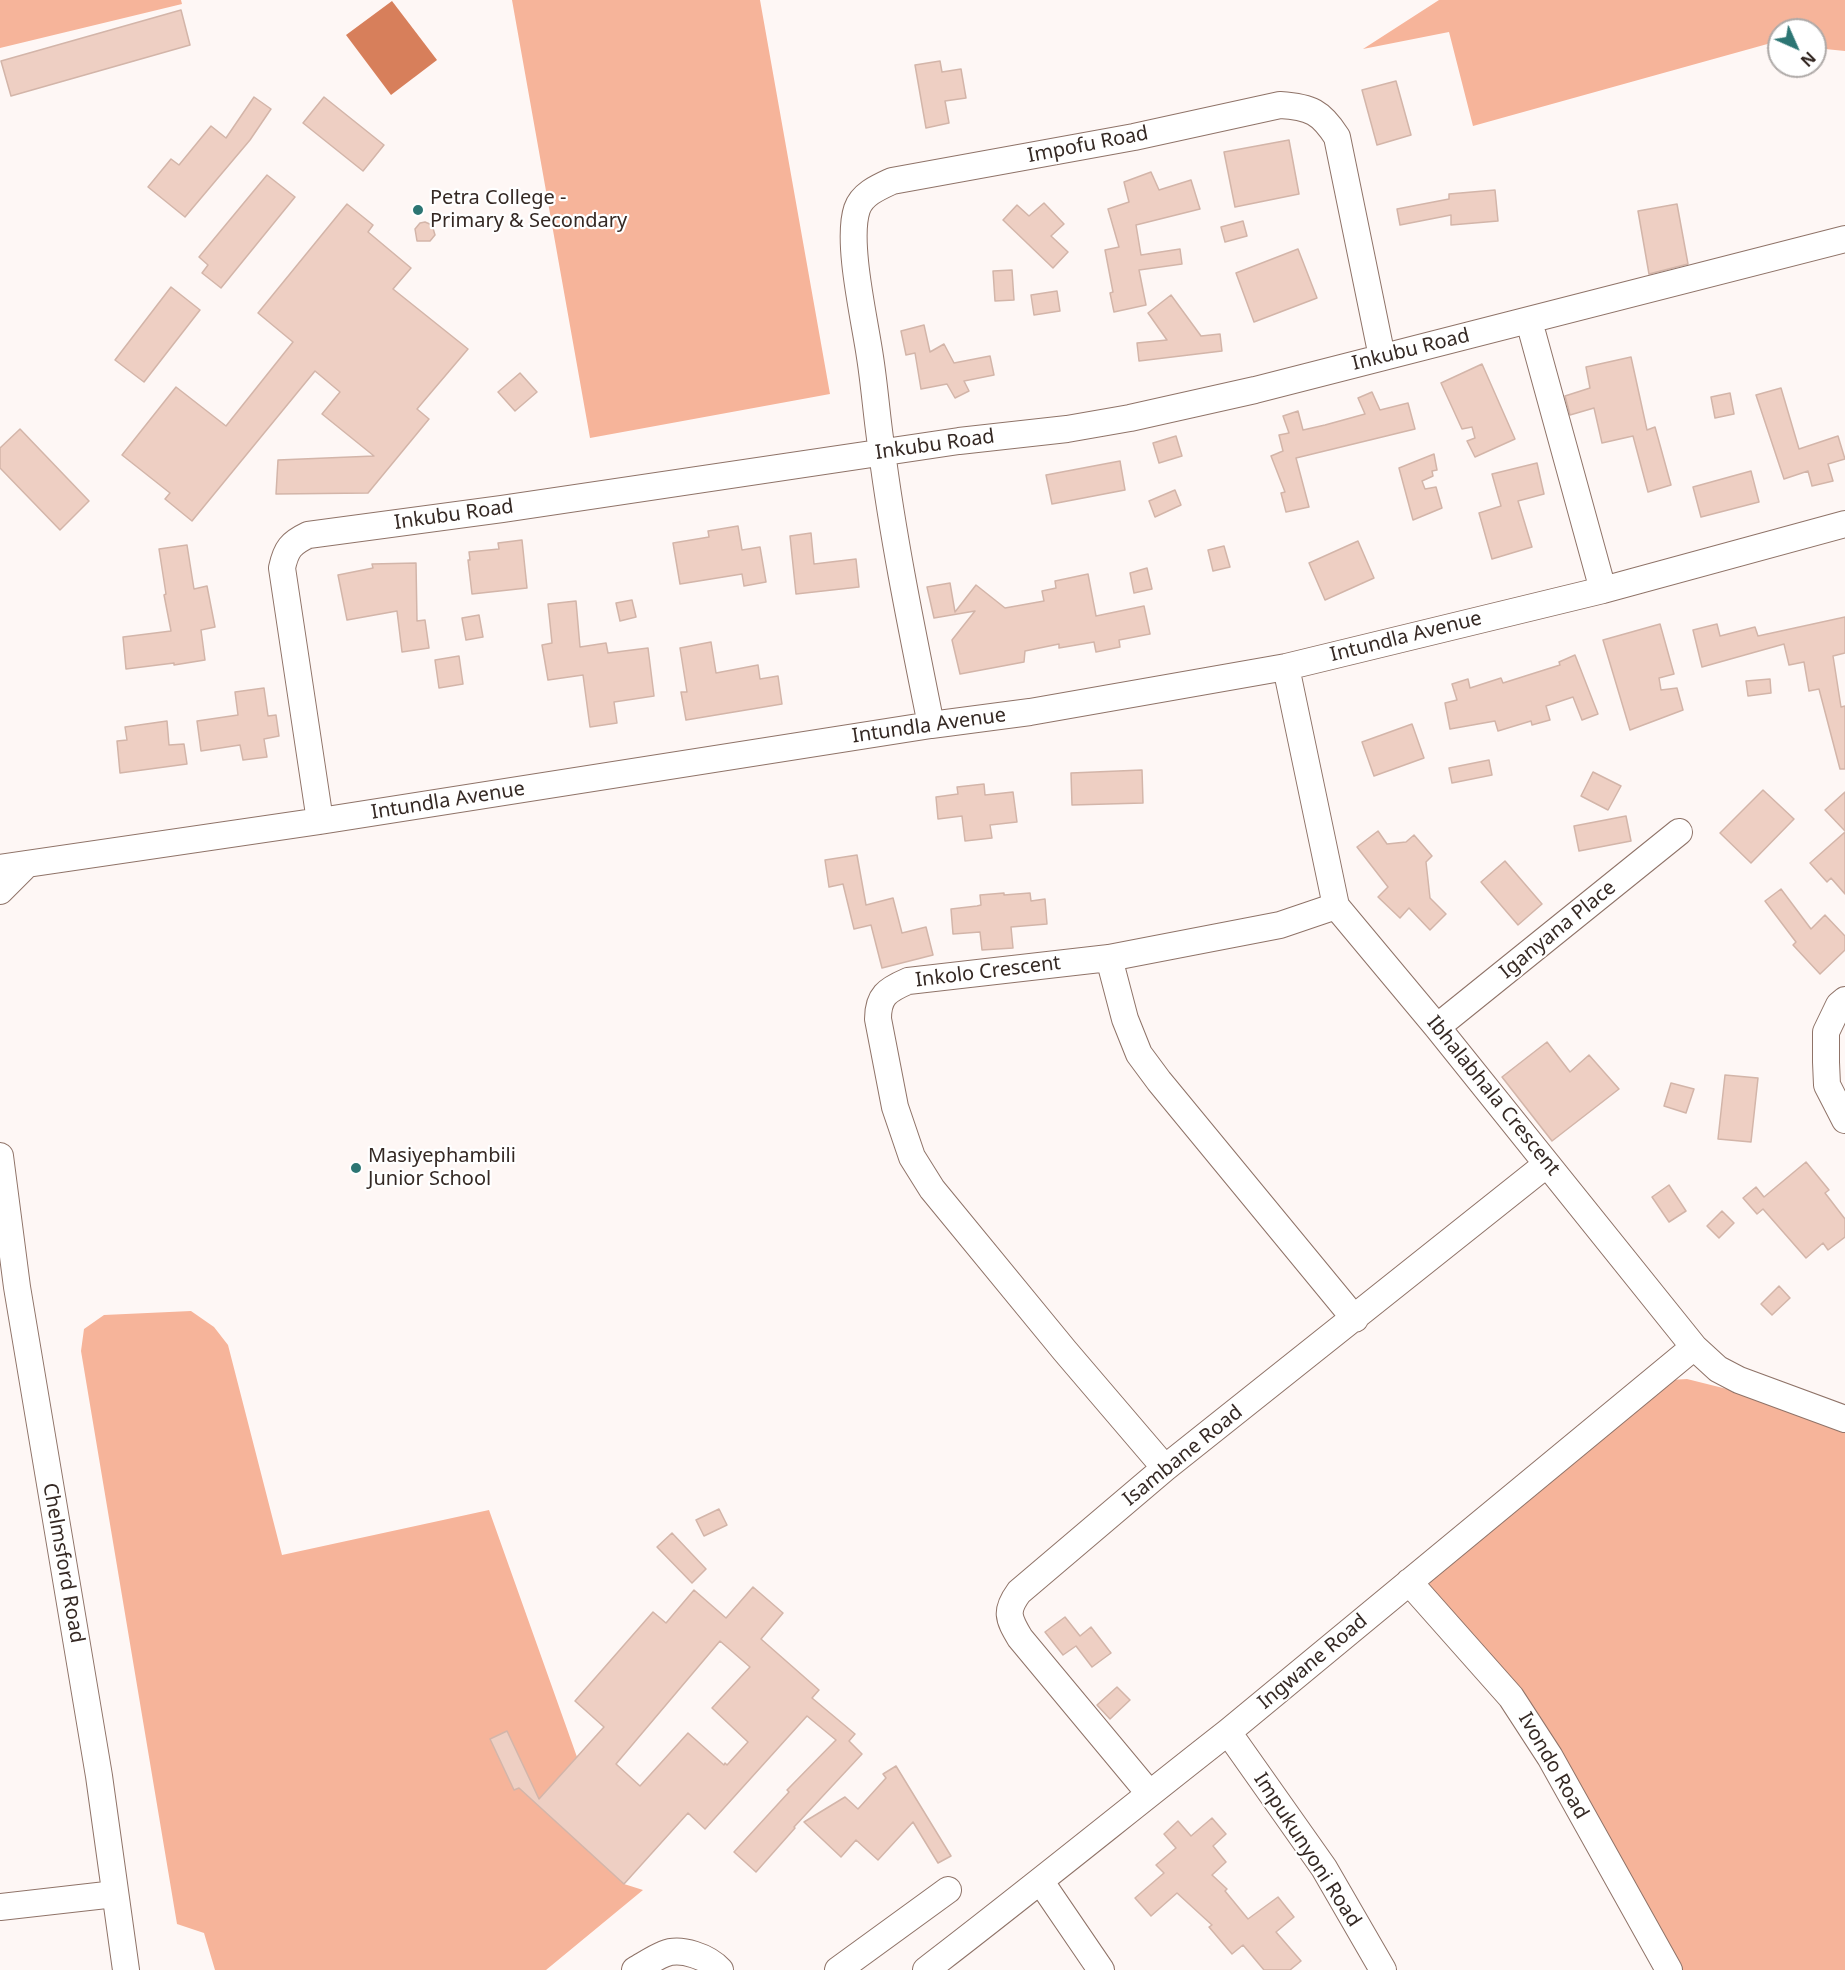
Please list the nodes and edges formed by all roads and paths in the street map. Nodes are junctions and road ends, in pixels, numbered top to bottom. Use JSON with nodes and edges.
{"nodes":[{"id":1,"x":1845,"y":238,"type":"edge"},
{"id":2,"x":1529,"y":321,"type":"junction"},
{"id":3,"x":1382,"y":357,"type":"junction"},
{"id":4,"x":882,"y":452,"type":"junction"},
{"id":5,"x":1845,"y":524,"type":"edge"},
{"id":6,"x":1603,"y":590,"type":"junction"},
{"id":7,"x":1286,"y":667,"type":"junction"},
{"id":8,"x":931,"y":725,"type":"junction"},
{"id":9,"x":320,"y":821,"type":"junction"},
{"id":10,"x":1679,"y":832,"type":"dead end"},
{"id":11,"x":27,"y":864,"type":"junction"},
{"id":12,"x":0,"y":868,"type":"edge"},
{"id":13,"x":0,"y":891,"type":"edge"},
{"id":14,"x":1336,"y":906,"type":"junction"},
{"id":15,"x":1109,"y":958,"type":"junction"},
{"id":16,"x":1845,"y":1000,"type":"edge"},
{"id":17,"x":1437,"y":1027,"type":"junction"},
{"id":18,"x":1845,"y":1120,"type":"edge"},
{"id":19,"x":0,"y":1156,"type":"edge"},
{"id":20,"x":1548,"y":1164,"type":"junction"},
{"id":21,"x":8,"y":1288,"type":"edge"},
{"id":22,"x":1355,"y":1319,"type":"junction"},
{"id":23,"x":1694,"y":1347,"type":"junction"},
{"id":24,"x":1845,"y":1419,"type":"edge"},
{"id":25,"x":1166,"y":1468,"type":"junction"},
{"id":26,"x":1410,"y":1582,"type":"junction"},
{"id":27,"x":1228,"y":1732,"type":"junction"},
{"id":28,"x":1149,"y":1793,"type":"junction"},
{"id":29,"x":1041,"y":1882,"type":"junction"},
{"id":30,"x":948,"y":1890,"type":"dead end"},
{"id":31,"x":115,"y":1894,"type":"junction"},
{"id":32,"x":0,"y":1907,"type":"edge"},
{"id":33,"x":126,"y":1970,"type":"edge"},
{"id":34,"x":635,"y":1970,"type":"edge"},
{"id":35,"x":720,"y":1970,"type":"edge"},
{"id":36,"x":838,"y":1970,"type":"edge"},
{"id":37,"x":926,"y":1970,"type":"edge"},
{"id":38,"x":1101,"y":1970,"type":"edge"},
{"id":39,"x":1383,"y":1970,"type":"edge"},
{"id":40,"x":1669,"y":1970,"type":"edge"}],
"edges":[{"from":1,"to":2,"type":"street","name":"Inkubu Road"},
{"from":2,"to":3,"type":"street","name":"Inkubu Road"},
{"from":2,"to":6,"type":"street"},
{"from":3,"to":4,"type":"street","name":"Inkubu Road"},
{"from":3,"to":4,"type":"street","name":"Impofu Road"},
{"from":4,"to":8,"type":"street"},
{"from":4,"to":9,"type":"street","name":"Inkubu Road"},
{"from":5,"to":6,"type":"street","name":"Intundla Avenue"},
{"from":6,"to":7,"type":"street","name":"Intundla Avenue"},
{"from":7,"to":8,"type":"street","name":"Intundla Avenue"},
{"from":7,"to":14,"type":"street","name":"Ibhalabhala Crescent"},
{"from":8,"to":9,"type":"street","name":"Intundla Avenue"},
{"from":9,"to":11,"type":"street","name":"Intundla Avenue"},
{"from":10,"to":17,"type":"street","name":"Iganyana Place"},
{"from":11,"to":12,"type":"street","name":"Intundla Avenue"},
{"from":11,"to":13,"type":"street"},
{"from":14,"to":15,"type":"street","name":"Inkolo Crescent"},
{"from":14,"to":17,"type":"street","name":"Ibhalabhala Crescent"},
{"from":15,"to":22,"type":"street"},
{"from":15,"to":25,"type":"street","name":"Inkolo Crescent"},
{"from":16,"to":18,"type":"street"},
{"from":17,"to":20,"type":"street","name":"Ibhalabhala Crescent"},
{"from":19,"to":21,"type":"street","name":"Chelmsford Road"},
{"from":20,"to":22,"type":"street","name":"Isambane Road"},
{"from":20,"to":23,"type":"street","name":"Ibhalabhala Crescent"},
{"from":21,"to":31,"type":"street","name":"Chelmsford Road"},
{"from":22,"to":25,"type":"street","name":"Isambane Road"},
{"from":23,"to":24,"type":"street","name":"Ibhalabhala Crescent"},
{"from":23,"to":26,"type":"street","name":"Ingwane Road"},
{"from":25,"to":28,"type":"street","name":"Isambane Road"},
{"from":26,"to":27,"type":"street","name":"Ingwane Road"},
{"from":26,"to":40,"type":"street","name":"Ivondo Road"},
{"from":27,"to":28,"type":"street","name":"Ingwane Road"},
{"from":27,"to":39,"type":"street","name":"Impukunyoni Road"},
{"from":28,"to":29,"type":"street","name":"Ingwane Road"},
{"from":29,"to":37,"type":"street","name":"Ingwane Road"},
{"from":29,"to":38,"type":"street"},
{"from":30,"to":36,"type":"street"},
{"from":31,"to":32,"type":"street"},
{"from":31,"to":33,"type":"street","name":"Chelmsford Road"},
{"from":34,"to":35,"type":"street"}]}
